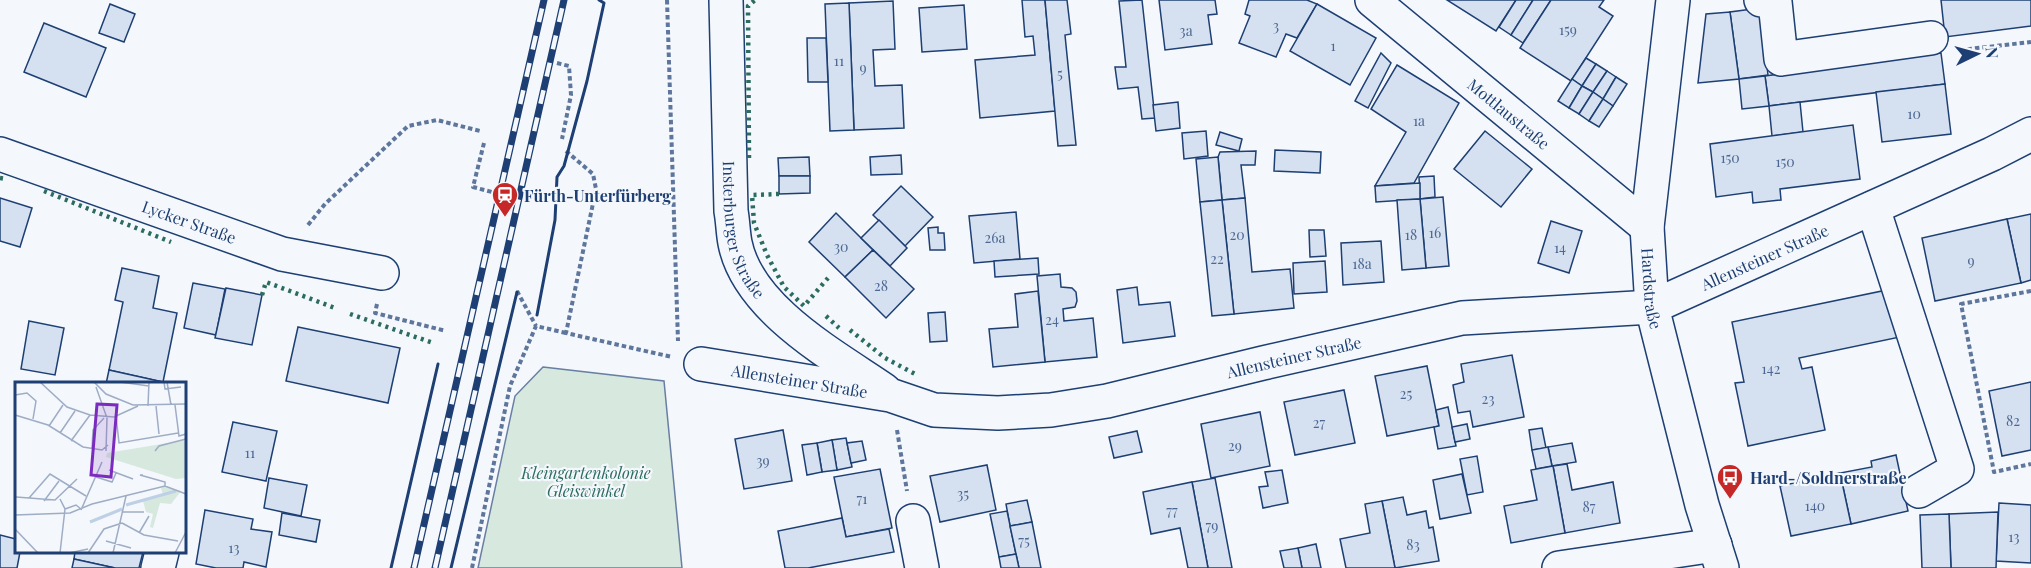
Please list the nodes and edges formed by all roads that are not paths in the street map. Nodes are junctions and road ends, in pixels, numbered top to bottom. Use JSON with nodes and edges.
{"nodes":[{"id":1,"x":726,"y":0,"type":"edge"},
{"id":2,"x":1372,"y":0,"type":"edge"},
{"id":3,"x":1673,"y":0,"type":"edge"},
{"id":4,"x":1761,"y":0,"type":"edge"},
{"id":5,"x":1931,"y":38,"type":"dead end"},
{"id":6,"x":2031,"y":134,"type":"edge"},
{"id":7,"x":0,"y":154,"type":"edge"},
{"id":8,"x":1873,"y":208,"type":"junction"},
{"id":9,"x":1647,"y":227,"type":"junction"},
{"id":10,"x":382,"y":273,"type":"road end"},
{"id":11,"x":1652,"y":307,"type":"junction"},
{"id":12,"x":690,"y":361,"type":"road end"},
{"id":13,"x":890,"y":395,"type":"junction"},
{"id":14,"x":1920,"y":491,"type":"dead end"},
{"id":15,"x":913,"y":521,"type":"road end"},
{"id":16,"x":162,"y":553,"type":"edge"},
{"id":17,"x":1718,"y":556,"type":"edge"},
{"id":18,"x":158,"y":568,"type":"edge"},
{"id":19,"x":922,"y":568,"type":"edge"},
{"id":20,"x":1559,"y":568,"type":"edge"}],
"edges":[{"from":1,"to":13,"type":"street","name":"Insterburger Straße"},
{"from":2,"to":9,"type":"street","name":"Mottlaustraße"},
{"from":3,"to":9,"type":"street","name":"Hardstraße"},
{"from":4,"to":5,"type":"street"},
{"from":6,"to":8,"type":"street","name":"Allensteiner Straße"},
{"from":7,"to":10,"type":"street","name":"Lycker Straße"},
{"from":8,"to":11,"type":"street","name":"Allensteiner Straße"},
{"from":8,"to":14,"type":"street"},
{"from":9,"to":11,"type":"street","name":"Hardstraße"},
{"from":11,"to":13,"type":"street","name":"Allensteiner Straße"},
{"from":11,"to":17,"type":"street","name":"Hardstraße"},
{"from":12,"to":13,"type":"street","name":"Allensteiner Straße"},
{"from":15,"to":19,"type":"street"},
{"from":16,"to":18,"type":"street"},
{"from":17,"to":20,"type":"street"}]}
